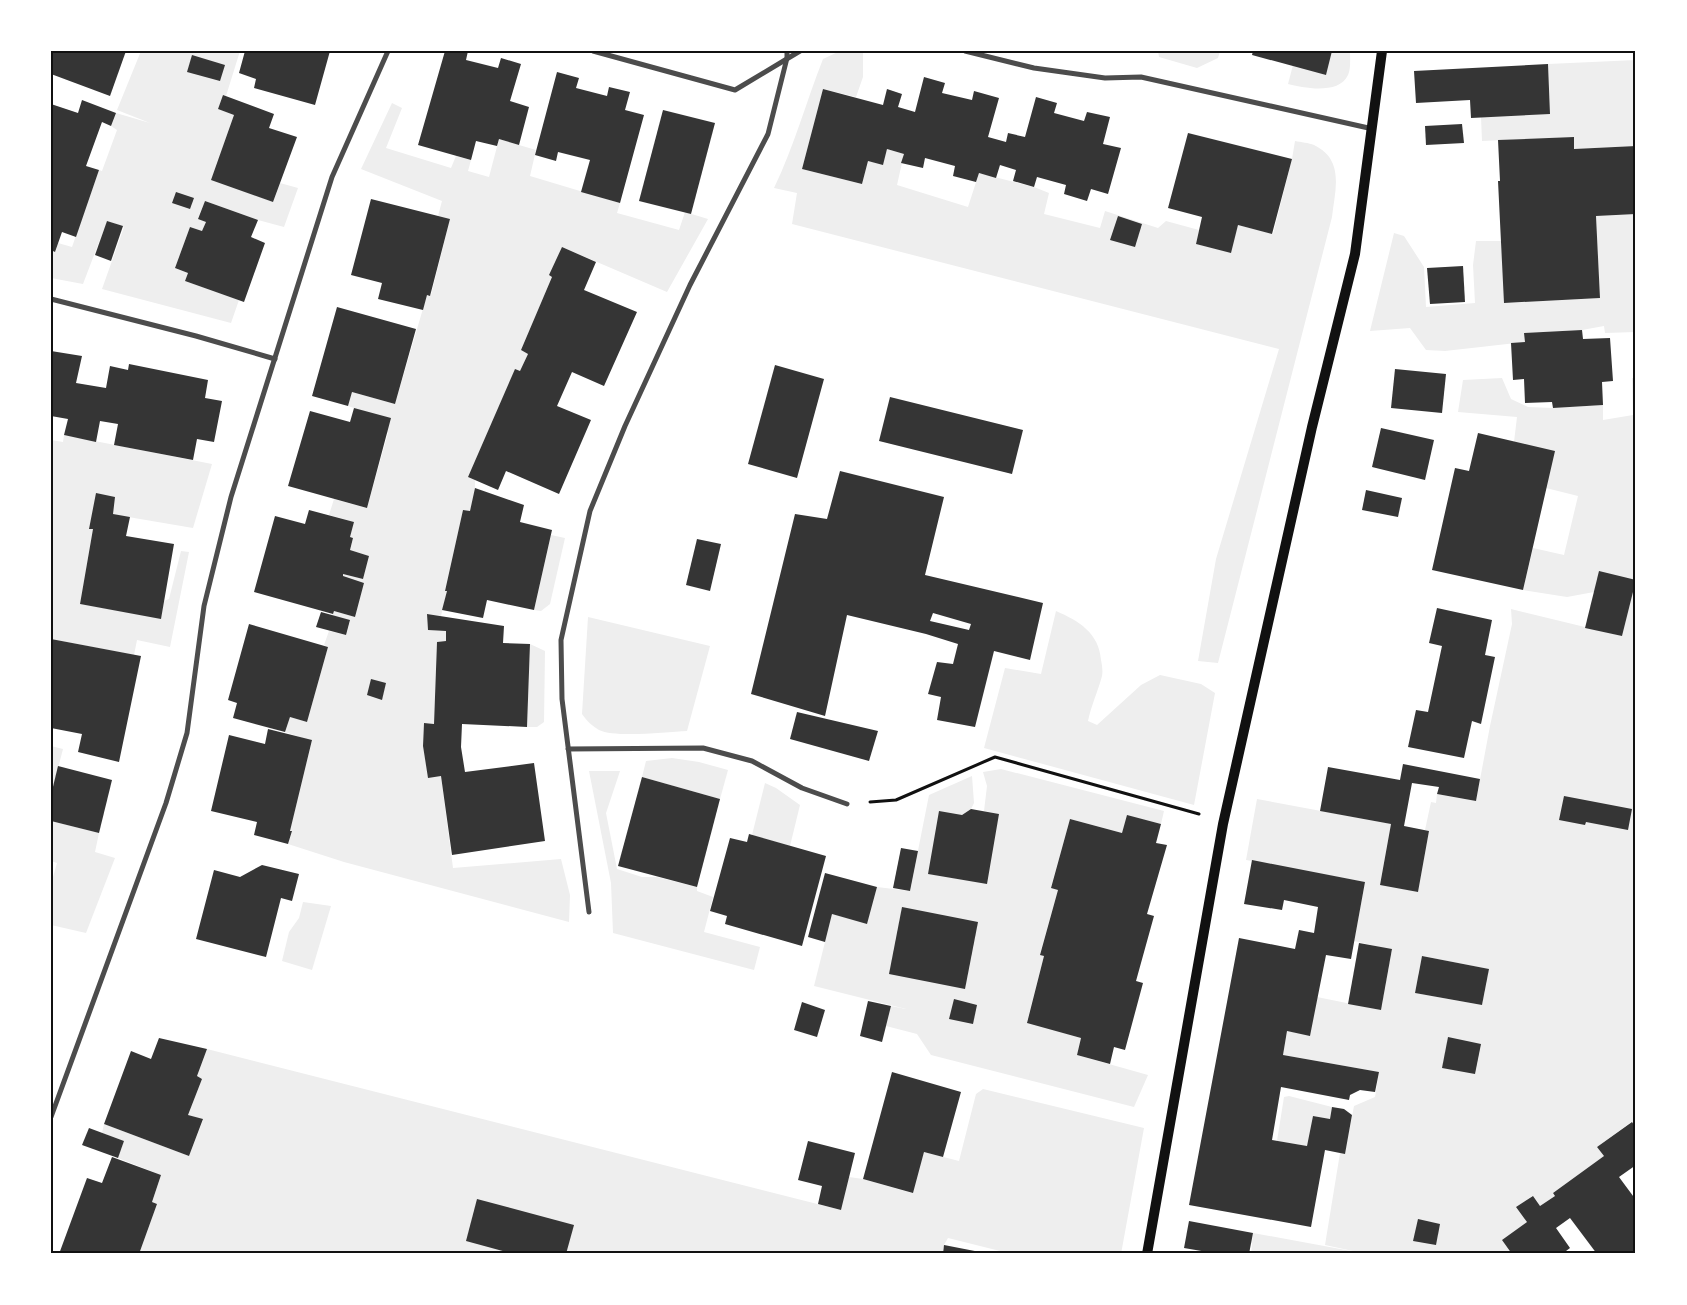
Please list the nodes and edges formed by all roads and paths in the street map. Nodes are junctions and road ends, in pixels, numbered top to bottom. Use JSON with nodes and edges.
{"nodes":[{"id":1,"x":388,"y":51,"type":"edge"},
{"id":2,"x":593,"y":51,"type":"edge"},
{"id":3,"x":787,"y":51,"type":"edge"},
{"id":4,"x":800,"y":51,"type":"edge"},
{"id":5,"x":965,"y":51,"type":"edge"},
{"id":6,"x":1382,"y":51,"type":"edge"},
{"id":7,"x":787,"y":58,"type":"junction"},
{"id":8,"x":1373,"y":130,"type":"junction"},
{"id":9,"x":51,"y":299,"type":"edge"},
{"id":10,"x":275,"y":359,"type":"junction"},
{"id":11,"x":568,"y":749,"type":"junction"},
{"id":12,"x":847,"y":804,"type":"joint"},
{"id":13,"x":1224,"y":824,"type":"junction"},
{"id":14,"x":589,"y":912,"type":"dead end"},
{"id":15,"x":51,"y":1117,"type":"edge"},
{"id":16,"x":1147,"y":1254,"type":"edge"}],
"edges":[{"from":1,"to":10,"type":"street"},
{"from":2,"to":7,"type":"street"},
{"from":3,"to":7,"type":"street"},
{"from":4,"to":7,"type":"street"},
{"from":5,"to":8,"type":"street"},
{"from":6,"to":8,"type":"main road"},
{"from":7,"to":11,"type":"street"},
{"from":8,"to":13,"type":"main road"},
{"from":9,"to":10,"type":"street"},
{"from":10,"to":15,"type":"street"},
{"from":11,"to":12,"type":"street"},
{"from":11,"to":14,"type":"street"},
{"from":12,"to":13,"type":"path"},
{"from":13,"to":16,"type":"main road"}]}
